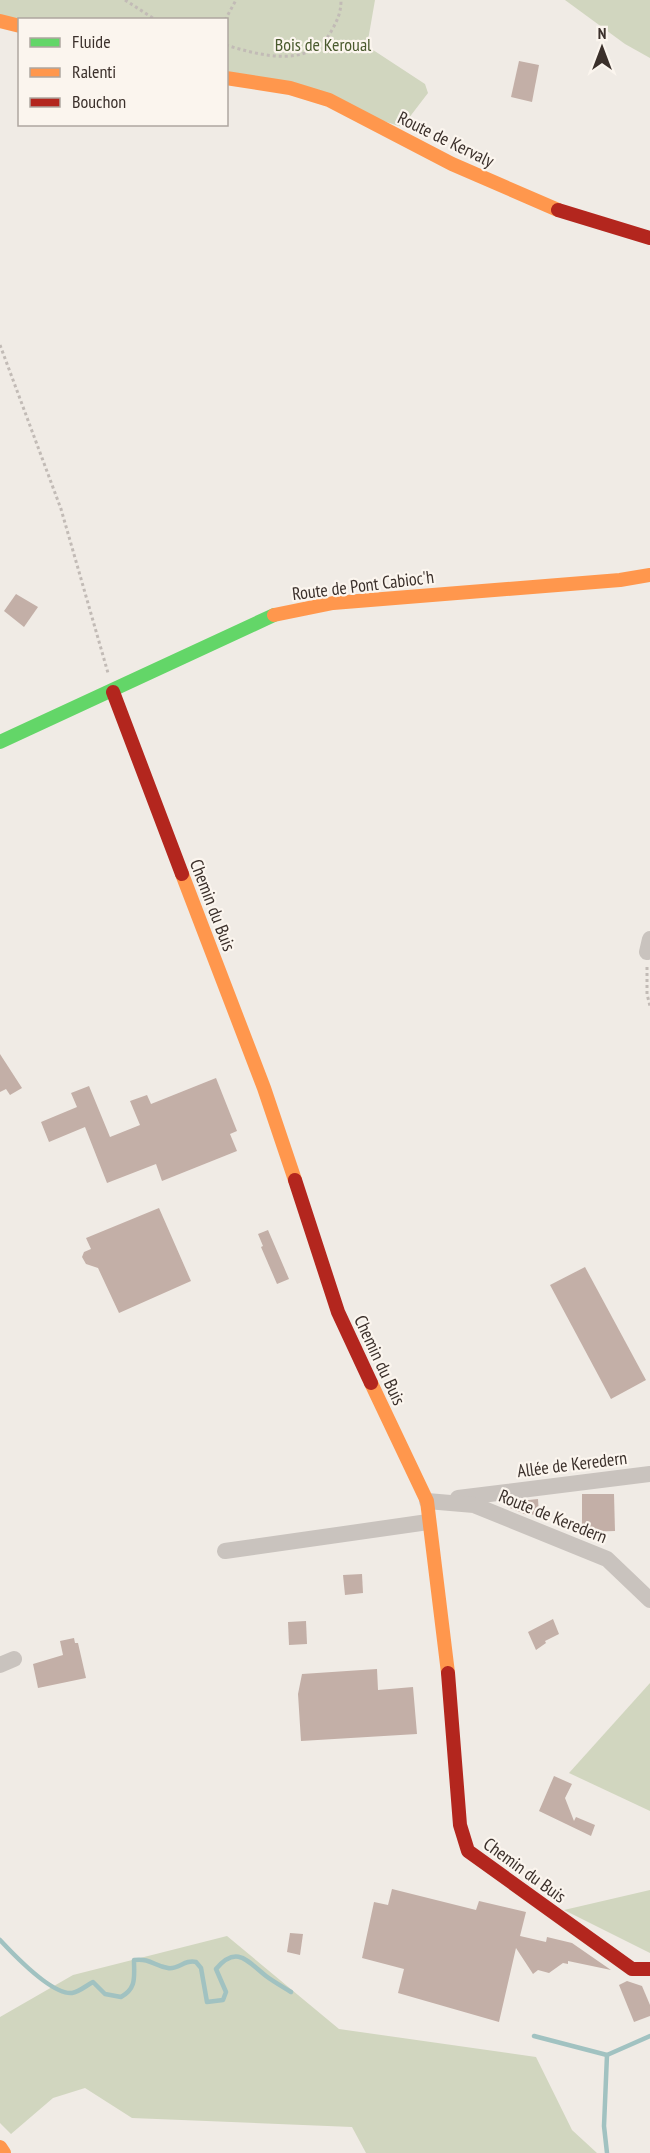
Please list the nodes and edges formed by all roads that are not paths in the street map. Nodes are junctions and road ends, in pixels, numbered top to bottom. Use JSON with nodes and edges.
{"nodes":[{"id":1,"x":0,"y":21,"type":"edge"},
{"id":2,"x":18,"y":26,"type":"edge"},
{"id":3,"x":228,"y":78,"type":"edge"},
{"id":4,"x":650,"y":238,"type":"edge"},
{"id":5,"x":650,"y":575,"type":"edge"},
{"id":6,"x":113,"y":692,"type":"junction"},
{"id":7,"x":0,"y":742,"type":"edge"},
{"id":8,"x":650,"y":1474,"type":"edge"},
{"id":9,"x":427,"y":1501,"type":"junction"},
{"id":10,"x":428,"y":1522,"type":"junction"},
{"id":11,"x":225,"y":1551,"type":"dead end"},
{"id":12,"x":650,"y":1600,"type":"edge"},
{"id":13,"x":650,"y":1969,"type":"edge"},
{"id":14,"x":0,"y":2147,"type":"edge"},
{"id":15,"x":4,"y":2153,"type":"edge"}],
"edges":[{"from":1,"to":2,"type":"street"},
{"from":3,"to":4,"type":"street","name":"Route de Kervaly"},
{"from":5,"to":6,"type":"street","name":"Route de Pont Cabioc'h"},
{"from":6,"to":7,"type":"street","name":"Route de Pont Cabioc'h"},
{"from":6,"to":9,"type":"street","name":"Chemin du Buis"},
{"from":8,"to":9,"type":"street","name":"Allée de Keredern"},
{"from":9,"to":10,"type":"street","name":"Chemin du Buis"},
{"from":9,"to":12,"type":"street","name":"Route de Keredern"},
{"from":10,"to":11,"type":"street"},
{"from":10,"to":13,"type":"street","name":"Chemin du Buis"},
{"from":14,"to":15,"type":"street"}]}
